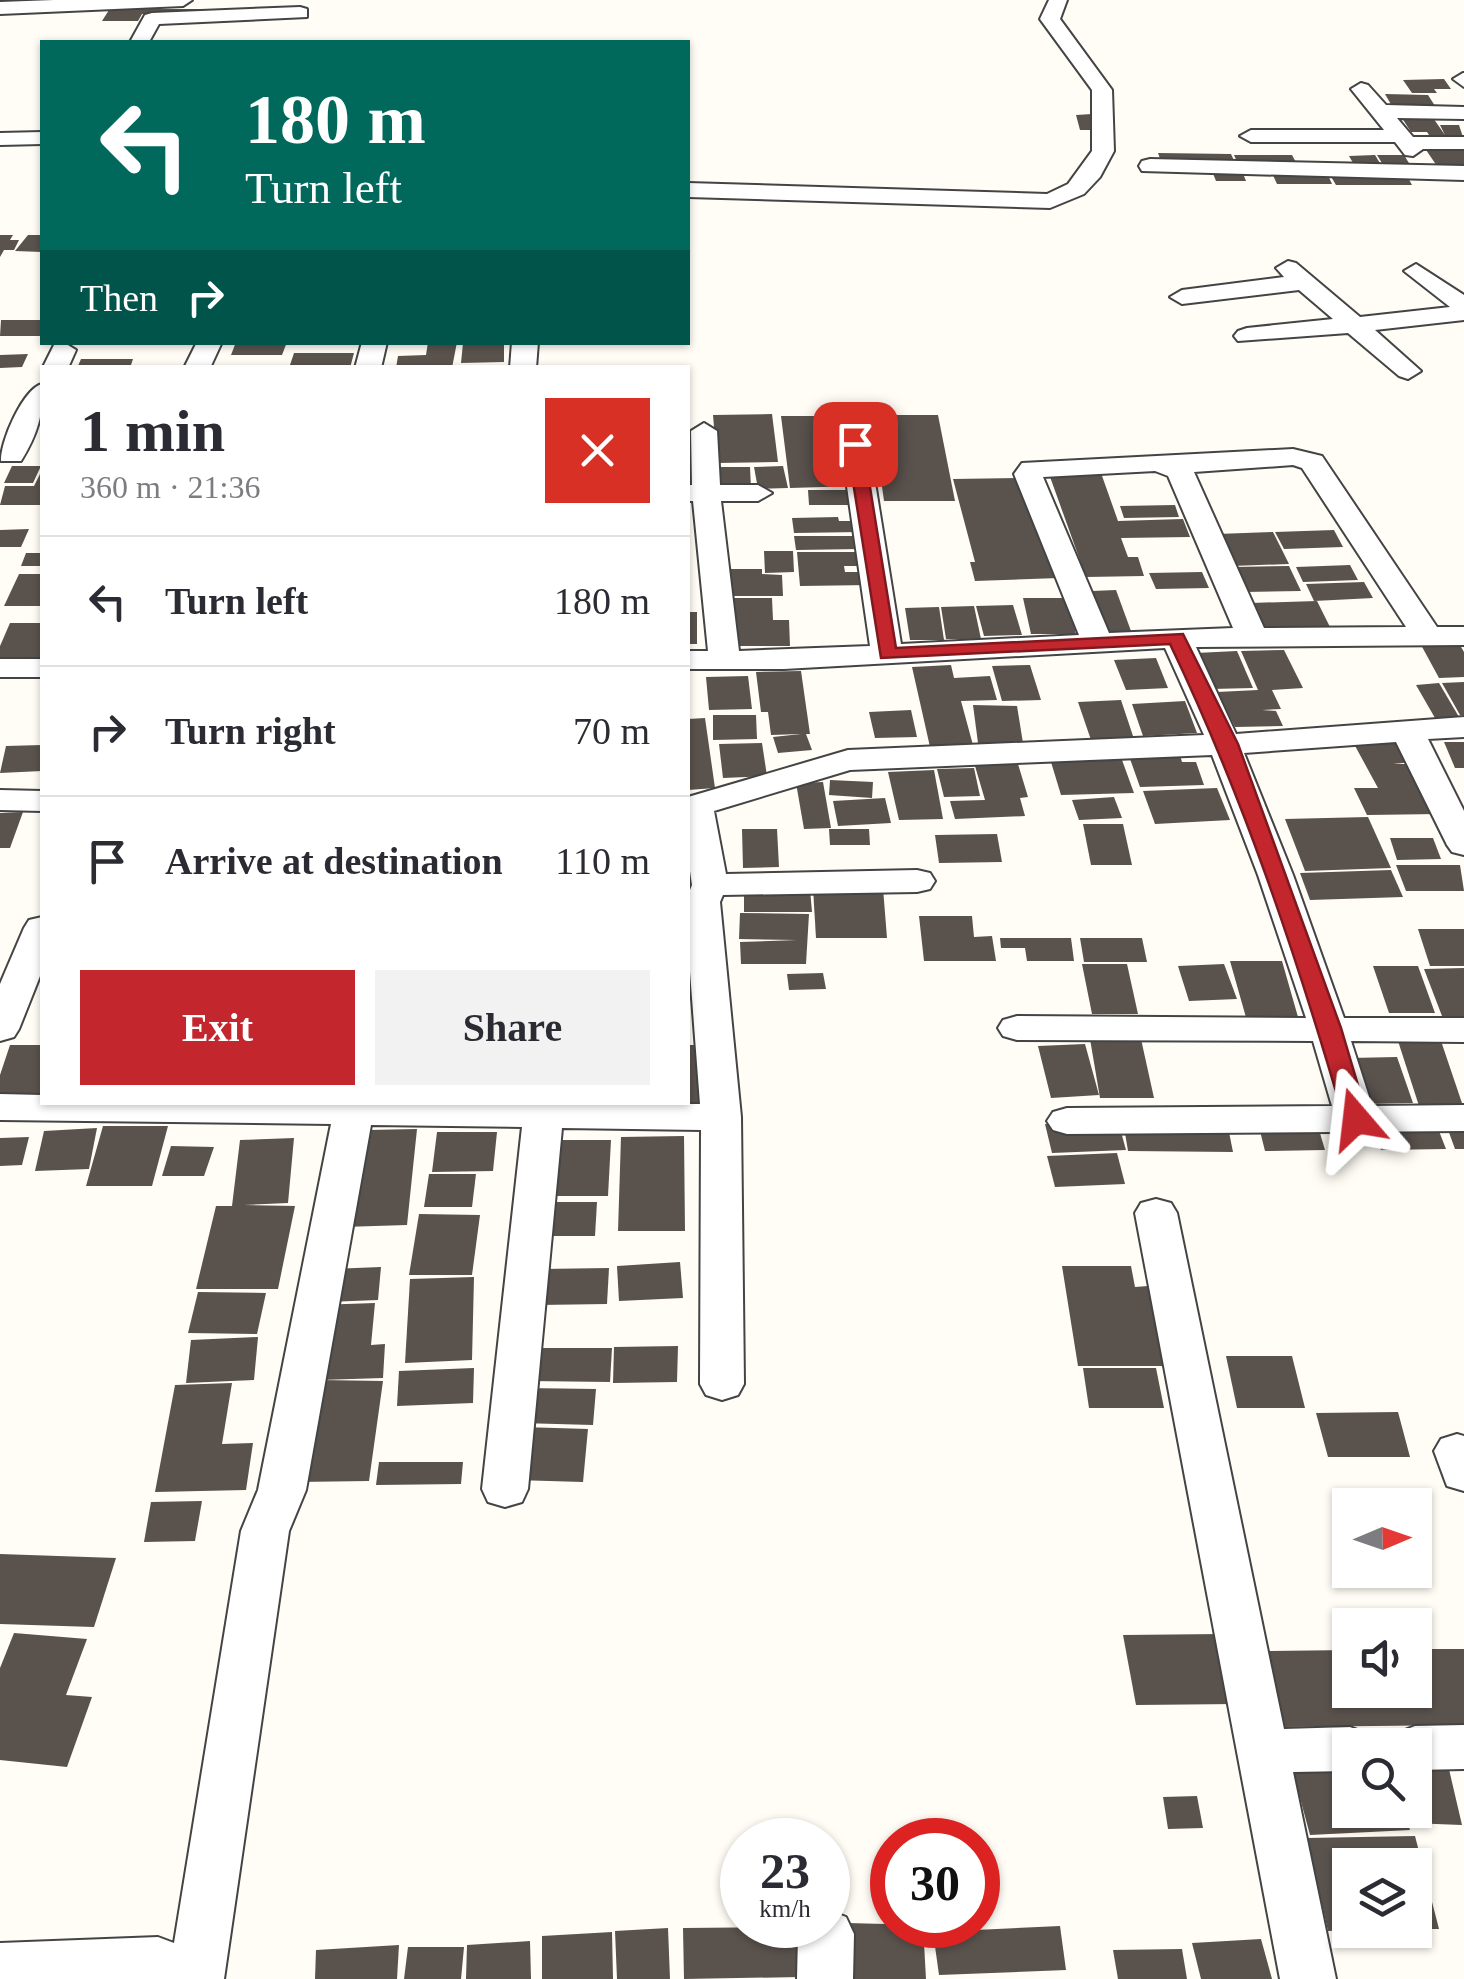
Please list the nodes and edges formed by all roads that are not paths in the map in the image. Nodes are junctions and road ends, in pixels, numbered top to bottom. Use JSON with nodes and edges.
{"nodes":[{"id":1,"x":184,"y":0,"type":"edge"},
{"id":2,"x":1058,"y":0,"type":"edge"},
{"id":3,"x":0,"y":8,"type":"edge"},
{"id":4,"x":300,"y":13,"type":"dead end"},
{"id":5,"x":141,"y":40,"type":"edge"},
{"id":6,"x":1362,"y":89,"type":"dead end"},
{"id":7,"x":1380,"y":111,"type":"junction"},
{"id":8,"x":1464,"y":113,"type":"edge"},
{"id":9,"x":1251,"y":136,"type":"dead end"},
{"id":10,"x":40,"y":138,"type":"edge"},
{"id":11,"x":0,"y":139,"type":"edge"},
{"id":12,"x":1404,"y":140,"type":"junction"},
{"id":13,"x":1464,"y":143,"type":"edge"},
{"id":14,"x":1150,"y":166,"type":"dead end"},
{"id":15,"x":1429,"y":172,"type":"junction"},
{"id":16,"x":1464,"y":173,"type":"edge"},
{"id":17,"x":690,"y":190,"type":"edge"},
{"id":18,"x":1416,"y":271,"type":"dead end"},
{"id":19,"x":1182,"y":297,"type":"dead end"},
{"id":20,"x":1464,"y":306,"type":"edge"},
{"id":21,"x":1464,"y":314,"type":"edge"},
{"id":22,"x":1356,"y":325,"type":"junction"},
{"id":23,"x":1248,"y":336,"type":"dead end"},
{"id":24,"x":1408,"y":371,"type":"dead end"},
{"id":25,"x":40,"y":396,"type":"edge"},
{"id":26,"x":704,"y":432,"type":"dead end"},
{"id":27,"x":855,"y":444,"type":"dead end"},
{"id":28,"x":40,"y":456,"type":"edge"},
{"id":29,"x":6,"y":464,"type":"edge"},
{"id":30,"x":1171,"y":465,"type":"junction"},
{"id":31,"x":697,"y":493,"type":"edge"},
{"id":32,"x":758,"y":493,"type":"dead end"},
{"id":33,"x":1464,"y":636,"type":"edge"},
{"id":34,"x":1428,"y":637,"type":"junction"},
{"id":35,"x":1176,"y":638,"type":"junction"},
{"id":36,"x":1252,"y":638,"type":"junction"},
{"id":37,"x":1098,"y":642,"type":"junction"},
{"id":38,"x":888,"y":654,"type":"junction"},
{"id":39,"x":690,"y":660,"type":"edge"},
{"id":40,"x":726,"y":660,"type":"junction"},
{"id":41,"x":0,"y":668,"type":"edge"},
{"id":42,"x":40,"y":668,"type":"edge"},
{"id":43,"x":1464,"y":728,"type":"edge"},
{"id":44,"x":1407,"y":730,"type":"junction"},
{"id":45,"x":1228,"y":744,"type":"junction"},
{"id":46,"x":0,"y":800,"type":"edge"},
{"id":47,"x":40,"y":802,"type":"edge"},
{"id":48,"x":692,"y":807,"type":"edge"},
{"id":49,"x":1464,"y":845,"type":"edge"},
{"id":50,"x":917,"y":881,"type":"dead end"},
{"id":51,"x":710,"y":885,"type":"junction"},
{"id":52,"x":40,"y":933,"type":"edge"},
{"id":53,"x":1017,"y":1028,"type":"dead end"},
{"id":54,"x":1329,"y":1028,"type":"junction"},
{"id":55,"x":0,"y":1029,"type":"edge"},
{"id":56,"x":1464,"y":1030,"type":"edge"},
{"id":57,"x":0,"y":1107,"type":"edge"},
{"id":58,"x":352,"y":1112,"type":"junction"},
{"id":59,"x":543,"y":1115,"type":"junction"},
{"id":60,"x":721,"y":1117,"type":"junction"},
{"id":61,"x":1464,"y":1118,"type":"edge"},
{"id":62,"x":1356,"y":1119,"type":"junction"},
{"id":63,"x":1067,"y":1121,"type":"dead end"},
{"id":64,"x":1156,"y":1212,"type":"dead end"},
{"id":65,"x":722,"y":1384,"type":"dead end"},
{"id":66,"x":505,"y":1489,"type":"dead end"},
{"id":67,"x":1464,"y":1747,"type":"edge"},
{"id":68,"x":1432,"y":1748,"type":"edge"},
{"id":69,"x":1332,"y":1750,"type":"edge"},
{"id":70,"x":1260,"y":1751,"type":"junction"},
{"id":71,"x":0,"y":1968,"type":"edge"},
{"id":72,"x":180,"y":1979,"type":"edge"},
{"id":73,"x":196,"y":1979,"type":"edge"},
{"id":74,"x":1308,"y":1979,"type":"edge"}],
"edges":[{"from":1,"to":3,"type":"street"},
{"from":2,"to":17,"type":"street"},
{"from":4,"to":5,"type":"street"},
{"from":6,"to":7,"type":"street"},
{"from":7,"to":8,"type":"street"},
{"from":7,"to":12,"type":"street"},
{"from":9,"to":12,"type":"street"},
{"from":10,"to":11,"type":"street"},
{"from":12,"to":13,"type":"street"},
{"from":12,"to":15,"type":"street"},
{"from":14,"to":15,"type":"street"},
{"from":15,"to":16,"type":"street"},
{"from":18,"to":20,"type":"street"},
{"from":19,"to":22,"type":"street"},
{"from":21,"to":22,"type":"street"},
{"from":22,"to":23,"type":"street"},
{"from":22,"to":24,"type":"street"},
{"from":25,"to":29,"type":"street"},
{"from":26,"to":31,"type":"street"},
{"from":27,"to":38,"type":"street"},
{"from":28,"to":29,"type":"street"},
{"from":30,"to":34,"type":"street"},
{"from":30,"to":36,"type":"street"},
{"from":30,"to":37,"type":"street"},
{"from":31,"to":32,"type":"street"},
{"from":31,"to":40,"type":"street"},
{"from":33,"to":34,"type":"street"},
{"from":34,"to":36,"type":"street"},
{"from":35,"to":36,"type":"street"},
{"from":35,"to":37,"type":"street"},
{"from":35,"to":45,"type":"street"},
{"from":37,"to":38,"type":"street"},
{"from":38,"to":40,"type":"street"},
{"from":39,"to":40,"type":"street"},
{"from":41,"to":42,"type":"street"},
{"from":43,"to":44,"type":"street"},
{"from":44,"to":45,"type":"street"},
{"from":44,"to":49,"type":"street"},
{"from":45,"to":48,"type":"street"},
{"from":45,"to":54,"type":"street"},
{"from":46,"to":47,"type":"street"},
{"from":48,"to":51,"type":"street"},
{"from":50,"to":51,"type":"street"},
{"from":51,"to":60,"type":"street"},
{"from":52,"to":55,"type":"street"},
{"from":53,"to":54,"type":"street"},
{"from":54,"to":56,"type":"street"},
{"from":54,"to":62,"type":"street"},
{"from":57,"to":58,"type":"street"},
{"from":58,"to":59,"type":"street"},
{"from":58,"to":73,"type":"street"},
{"from":59,"to":60,"type":"street"},
{"from":59,"to":66,"type":"street"},
{"from":60,"to":65,"type":"street"},
{"from":61,"to":62,"type":"street"},
{"from":62,"to":63,"type":"street"},
{"from":64,"to":70,"type":"street"},
{"from":67,"to":68,"type":"street"},
{"from":69,"to":70,"type":"street"},
{"from":70,"to":74,"type":"street"},
{"from":71,"to":72,"type":"street"}]}
